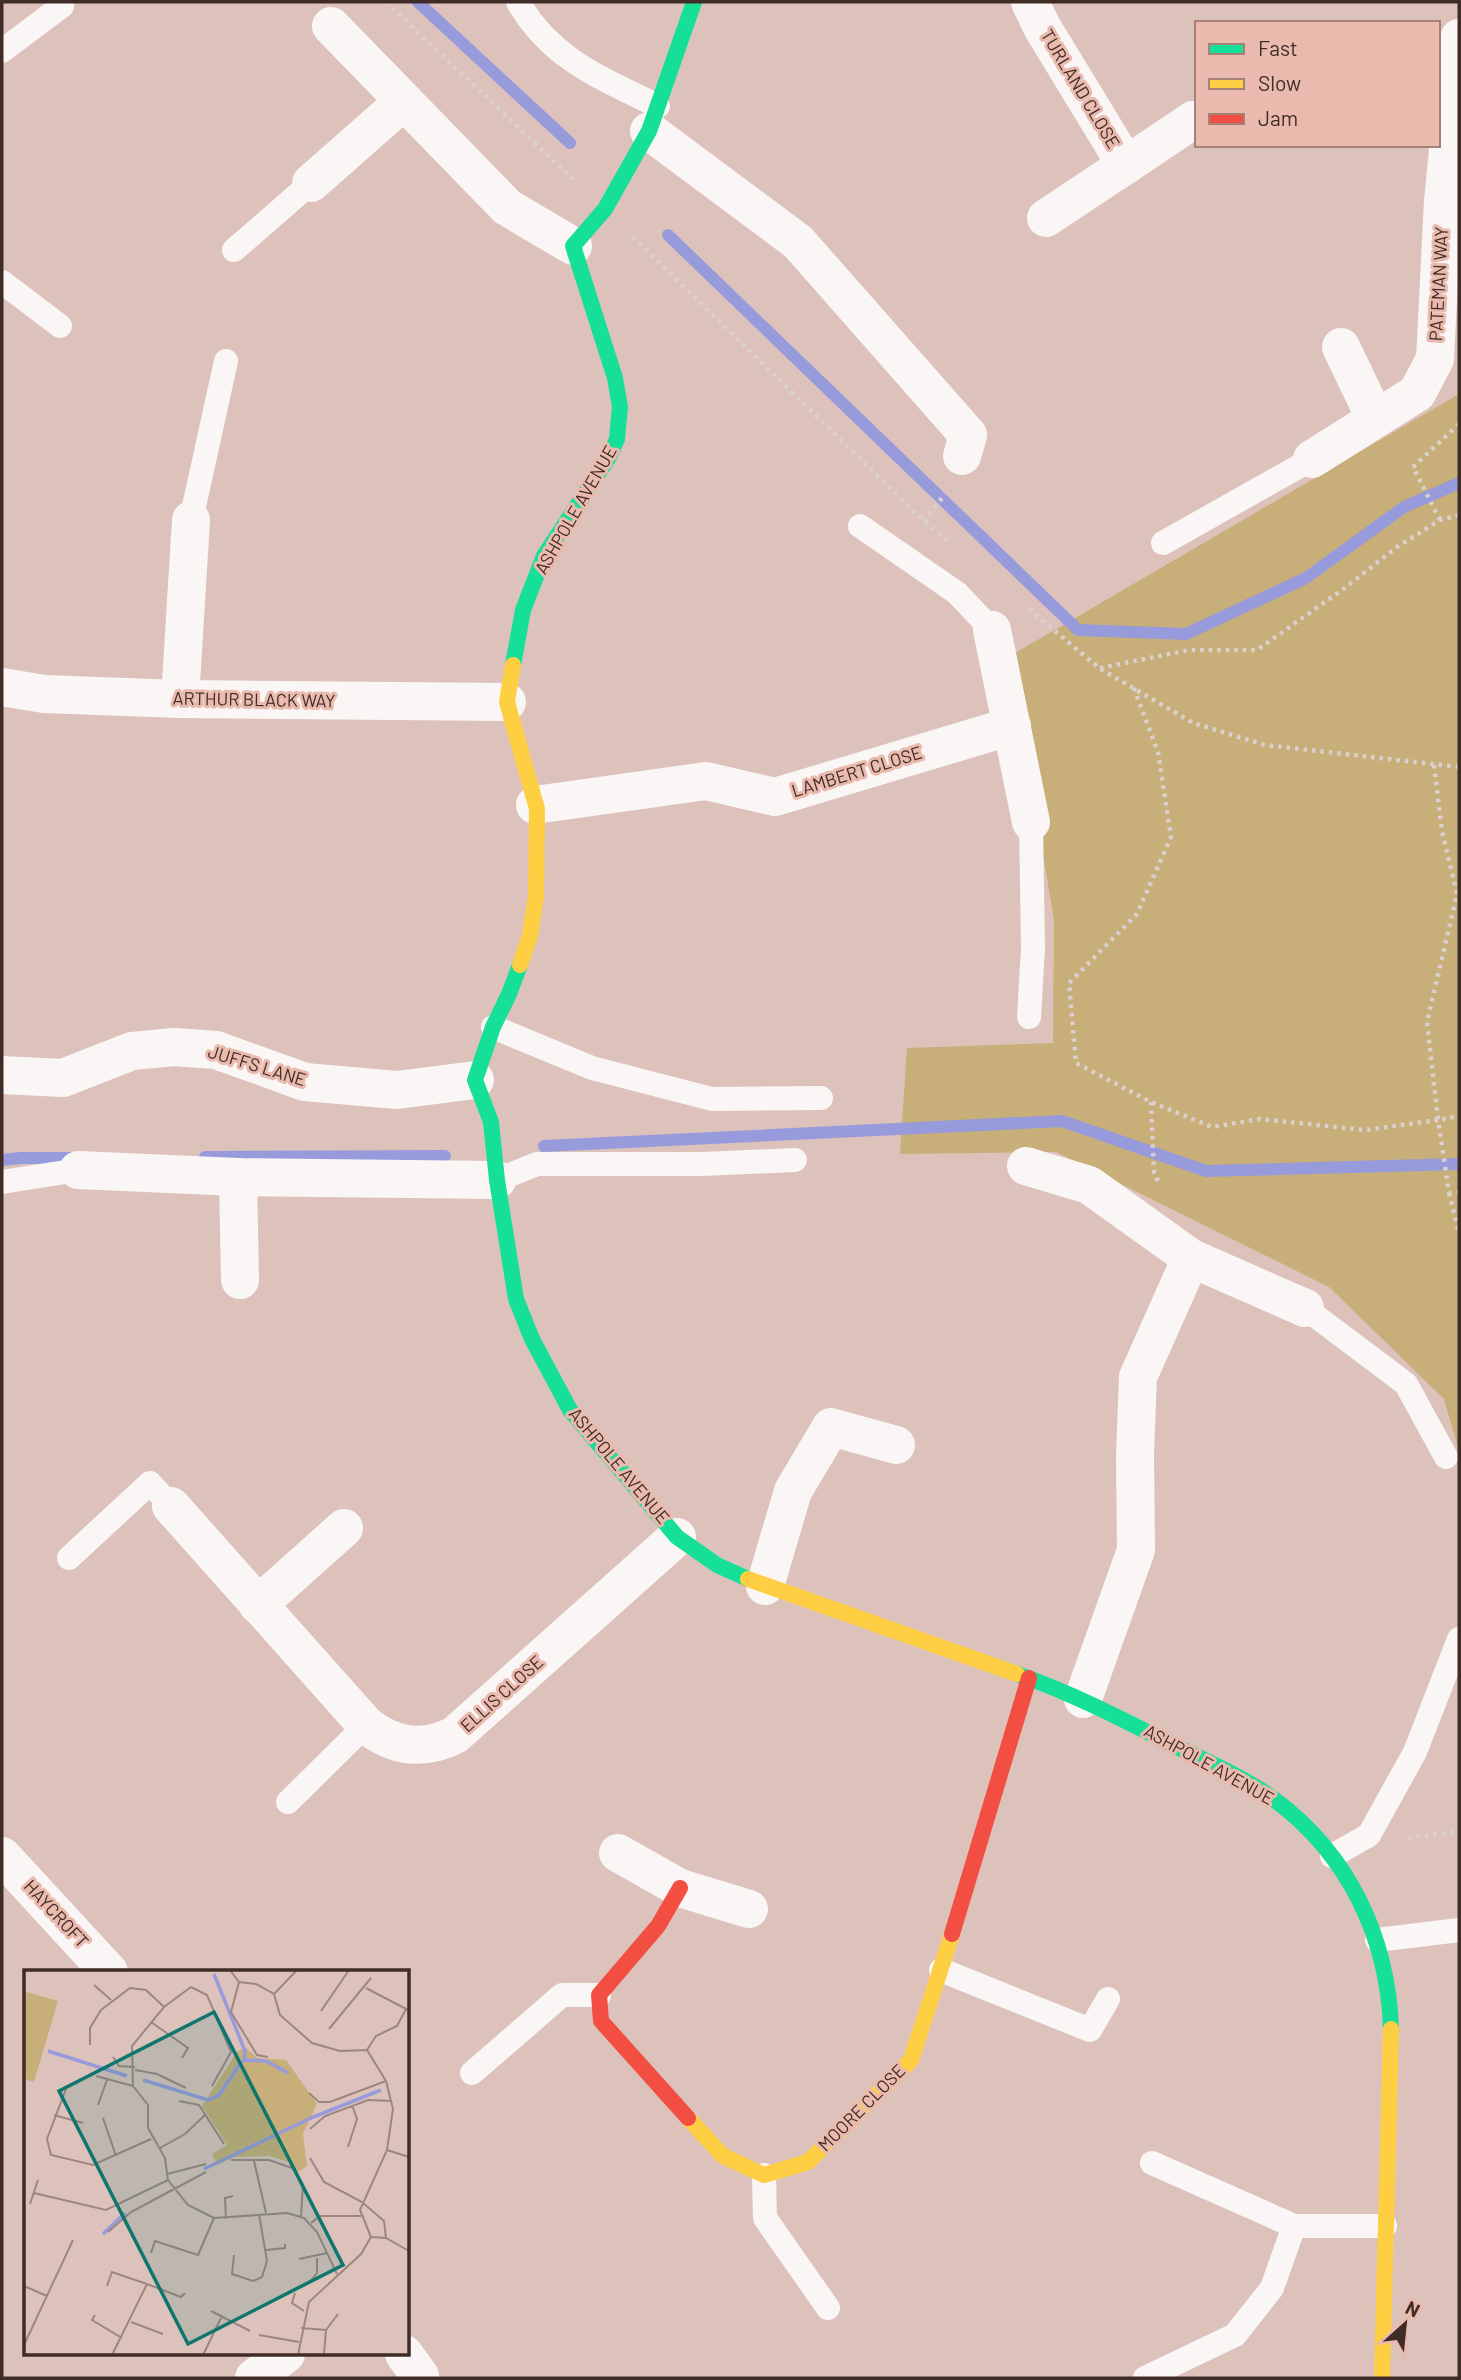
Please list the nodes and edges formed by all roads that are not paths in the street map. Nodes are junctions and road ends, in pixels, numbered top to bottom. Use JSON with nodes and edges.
{"nodes":[{"id":1,"x":518,"y":2,"type":"edge"},
{"id":2,"x":694,"y":2,"type":"edge"},
{"id":3,"x":1030,"y":2,"type":"edge"},
{"id":4,"x":62,"y":6,"type":"dead end"},
{"id":5,"x":331,"y":26,"type":"dead end"},
{"id":6,"x":1459,"y":38,"type":"edge"},
{"id":7,"x":2,"y":51,"type":"edge"},
{"id":8,"x":404,"y":101,"type":"junction"},
{"id":9,"x":654,"y":118,"type":"junction"},
{"id":10,"x":1193,"y":120,"type":"dead end"},
{"id":11,"x":1126,"y":165,"type":"junction"},
{"id":12,"x":311,"y":183,"type":"joint"},
{"id":13,"x":1046,"y":218,"type":"dead end"},
{"id":14,"x":573,"y":246,"type":"junction"},
{"id":15,"x":234,"y":250,"type":"dead end"},
{"id":16,"x":2,"y":282,"type":"edge"},
{"id":17,"x":60,"y":326,"type":"dead end"},
{"id":18,"x":1341,"y":347,"type":"dead end"},
{"id":19,"x":226,"y":361,"type":"dead end"},
{"id":20,"x":1375,"y":418,"type":"junction"},
{"id":21,"x":962,"y":456,"type":"dead end"},
{"id":22,"x":1312,"y":460,"type":"joint"},
{"id":23,"x":191,"y":520,"type":"joint"},
{"id":24,"x":860,"y":527,"type":"dead end"},
{"id":25,"x":1163,"y":543,"type":"dead end"},
{"id":26,"x":992,"y":630,"type":"joint"},
{"id":27,"x":2,"y":687,"type":"edge"},
{"id":28,"x":180,"y":699,"type":"junction"},
{"id":29,"x":507,"y":702,"type":"junction"},
{"id":30,"x":1012,"y":726,"type":"junction"},
{"id":31,"x":536,"y":805,"type":"junction"},
{"id":32,"x":1031,"y":822,"type":"joint"},
{"id":33,"x":1029,"y":1017,"type":"dead end"},
{"id":34,"x":493,"y":1027,"type":"junction"},
{"id":35,"x":2,"y":1075,"type":"edge"},
{"id":36,"x":475,"y":1080,"type":"junction"},
{"id":37,"x":821,"y":1098,"type":"dead end"},
{"id":38,"x":795,"y":1160,"type":"dead end"},
{"id":39,"x":1026,"y":1166,"type":"dead end"},
{"id":40,"x":78,"y":1170,"type":"joint"},
{"id":41,"x":238,"y":1177,"type":"junction"},
{"id":42,"x":497,"y":1180,"type":"junction"},
{"id":43,"x":2,"y":1182,"type":"edge"},
{"id":44,"x":1191,"y":1258,"type":"junction"},
{"id":45,"x":240,"y":1280,"type":"dead end"},
{"id":46,"x":1305,"y":1308,"type":"joint"},
{"id":47,"x":896,"y":1445,"type":"dead end"},
{"id":48,"x":1446,"y":1457,"type":"dead end"},
{"id":49,"x":171,"y":1506,"type":"joint"},
{"id":50,"x":344,"y":1528,"type":"dead end"},
{"id":51,"x":677,"y":1537,"type":"junction"},
{"id":52,"x":69,"y":1558,"type":"dead end"},
{"id":53,"x":765,"y":1586,"type":"junction"},
{"id":54,"x":258,"y":1605,"type":"junction"},
{"id":55,"x":1459,"y":1639,"type":"edge"},
{"id":56,"x":1029,"y":1678,"type":"junction"},
{"id":57,"x":1083,"y":1699,"type":"junction"},
{"id":58,"x":366,"y":1725,"type":"junction"},
{"id":59,"x":288,"y":1801,"type":"dead end"},
{"id":60,"x":618,"y":1853,"type":"dead end"},
{"id":61,"x":2,"y":1856,"type":"edge"},
{"id":62,"x":1332,"y":1856,"type":"junction"},
{"id":63,"x":680,"y":1888,"type":"junction"},
{"id":64,"x":749,"y":1909,"type":"dead end"},
{"id":65,"x":1459,"y":1930,"type":"edge"},
{"id":66,"x":1377,"y":1940,"type":"junction"},
{"id":67,"x":107,"y":1970,"type":"edge"},
{"id":68,"x":941,"y":1970,"type":"junction"},
{"id":69,"x":599,"y":1995,"type":"junction"},
{"id":70,"x":1108,"y":2000,"type":"dead end"},
{"id":71,"x":472,"y":2073,"type":"dead end"},
{"id":72,"x":1152,"y":2163,"type":"dead end"},
{"id":73,"x":764,"y":2175,"type":"junction"},
{"id":74,"x":1294,"y":2226,"type":"junction"},
{"id":75,"x":1385,"y":2226,"type":"junction"},
{"id":76,"x":828,"y":2308,"type":"dead end"},
{"id":77,"x":283,"y":2356,"type":"edge"},
{"id":78,"x":254,"y":2378,"type":"edge"},
{"id":79,"x":1145,"y":2378,"type":"edge"},
{"id":80,"x":1382,"y":2378,"type":"edge"}],
"edges":[{"from":1,"to":9,"type":"lane"},
{"from":2,"to":9,"type":"street"},
{"from":3,"to":11,"type":"street","name":"TURLAND CLOSE"},
{"from":4,"to":7,"type":"lane"},
{"from":5,"to":8,"type":"street"},
{"from":6,"to":20,"type":"street","name":"PATEMAN WAY"},
{"from":8,"to":12,"type":"street"},
{"from":8,"to":14,"type":"street"},
{"from":9,"to":14,"type":"street"},
{"from":9,"to":21,"type":"street"},
{"from":10,"to":11,"type":"street"},
{"from":11,"to":13,"type":"street","name":"TURLAND CLOSE"},
{"from":12,"to":15,"type":"lane"},
{"from":14,"to":29,"type":"street","name":"ASHPOLE AVENUE"},
{"from":16,"to":17,"type":"lane"},
{"from":18,"to":20,"type":"street"},
{"from":19,"to":23,"type":"lane"},
{"from":20,"to":22,"type":"street","name":"PATEMAN WAY"},
{"from":22,"to":25,"type":"lane"},
{"from":23,"to":28,"type":"street"},
{"from":24,"to":26,"type":"lane"},
{"from":26,"to":30,"type":"street"},
{"from":27,"to":28,"type":"street","name":"ARTHUR BLACK WAY"},
{"from":28,"to":29,"type":"street","name":"ARTHUR BLACK WAY"},
{"from":29,"to":31,"type":"street","name":"ASHPOLE AVENUE"},
{"from":30,"to":31,"type":"street","name":"LAMBERT CLOSE"},
{"from":30,"to":32,"type":"street"},
{"from":31,"to":34,"type":"street","name":"ASHPOLE AVENUE"},
{"from":32,"to":33,"type":"lane"},
{"from":34,"to":36,"type":"street","name":"ASHPOLE AVENUE"},
{"from":34,"to":37,"type":"lane"},
{"from":35,"to":36,"type":"street","name":"JUFFS LANE"},
{"from":36,"to":42,"type":"street","name":"ASHPOLE AVENUE"},
{"from":38,"to":42,"type":"lane"},
{"from":39,"to":44,"type":"street"},
{"from":40,"to":41,"type":"street"},
{"from":40,"to":43,"type":"lane"},
{"from":41,"to":42,"type":"street"},
{"from":41,"to":45,"type":"street"},
{"from":42,"to":51,"type":"street","name":"ASHPOLE AVENUE"},
{"from":44,"to":46,"type":"street"},
{"from":44,"to":57,"type":"street"},
{"from":46,"to":48,"type":"lane"},
{"from":47,"to":53,"type":"street"},
{"from":49,"to":52,"type":"lane"},
{"from":49,"to":54,"type":"street","name":"ELLIS CLOSE"},
{"from":50,"to":54,"type":"street"},
{"from":51,"to":53,"type":"street","name":"ASHPOLE AVENUE"},
{"from":51,"to":58,"type":"street","name":"ELLIS CLOSE"},
{"from":53,"to":56,"type":"street","name":"ASHPOLE AVENUE"},
{"from":54,"to":58,"type":"street","name":"ELLIS CLOSE"},
{"from":55,"to":62,"type":"lane"},
{"from":56,"to":57,"type":"street","name":"ASHPOLE AVENUE"},
{"from":56,"to":68,"type":"street","name":"MOORE CLOSE"},
{"from":57,"to":62,"type":"street","name":"ASHPOLE AVENUE"},
{"from":58,"to":59,"type":"lane"},
{"from":60,"to":63,"type":"street"},
{"from":61,"to":67,"type":"street","name":"HAYCROFT"},
{"from":62,"to":66,"type":"street","name":"ASHPOLE AVENUE"},
{"from":63,"to":64,"type":"street"},
{"from":63,"to":69,"type":"street"},
{"from":65,"to":66,"type":"lane"},
{"from":66,"to":75,"type":"street","name":"ASHPOLE AVENUE"},
{"from":68,"to":70,"type":"lane"},
{"from":68,"to":73,"type":"street","name":"MOORE CLOSE"},
{"from":69,"to":71,"type":"lane"},
{"from":69,"to":73,"type":"street"},
{"from":72,"to":74,"type":"lane"},
{"from":73,"to":76,"type":"lane"},
{"from":74,"to":75,"type":"lane"},
{"from":74,"to":79,"type":"lane"},
{"from":75,"to":80,"type":"street","name":"ASHPOLE AVENUE"},
{"from":77,"to":78,"type":"street"}]}
